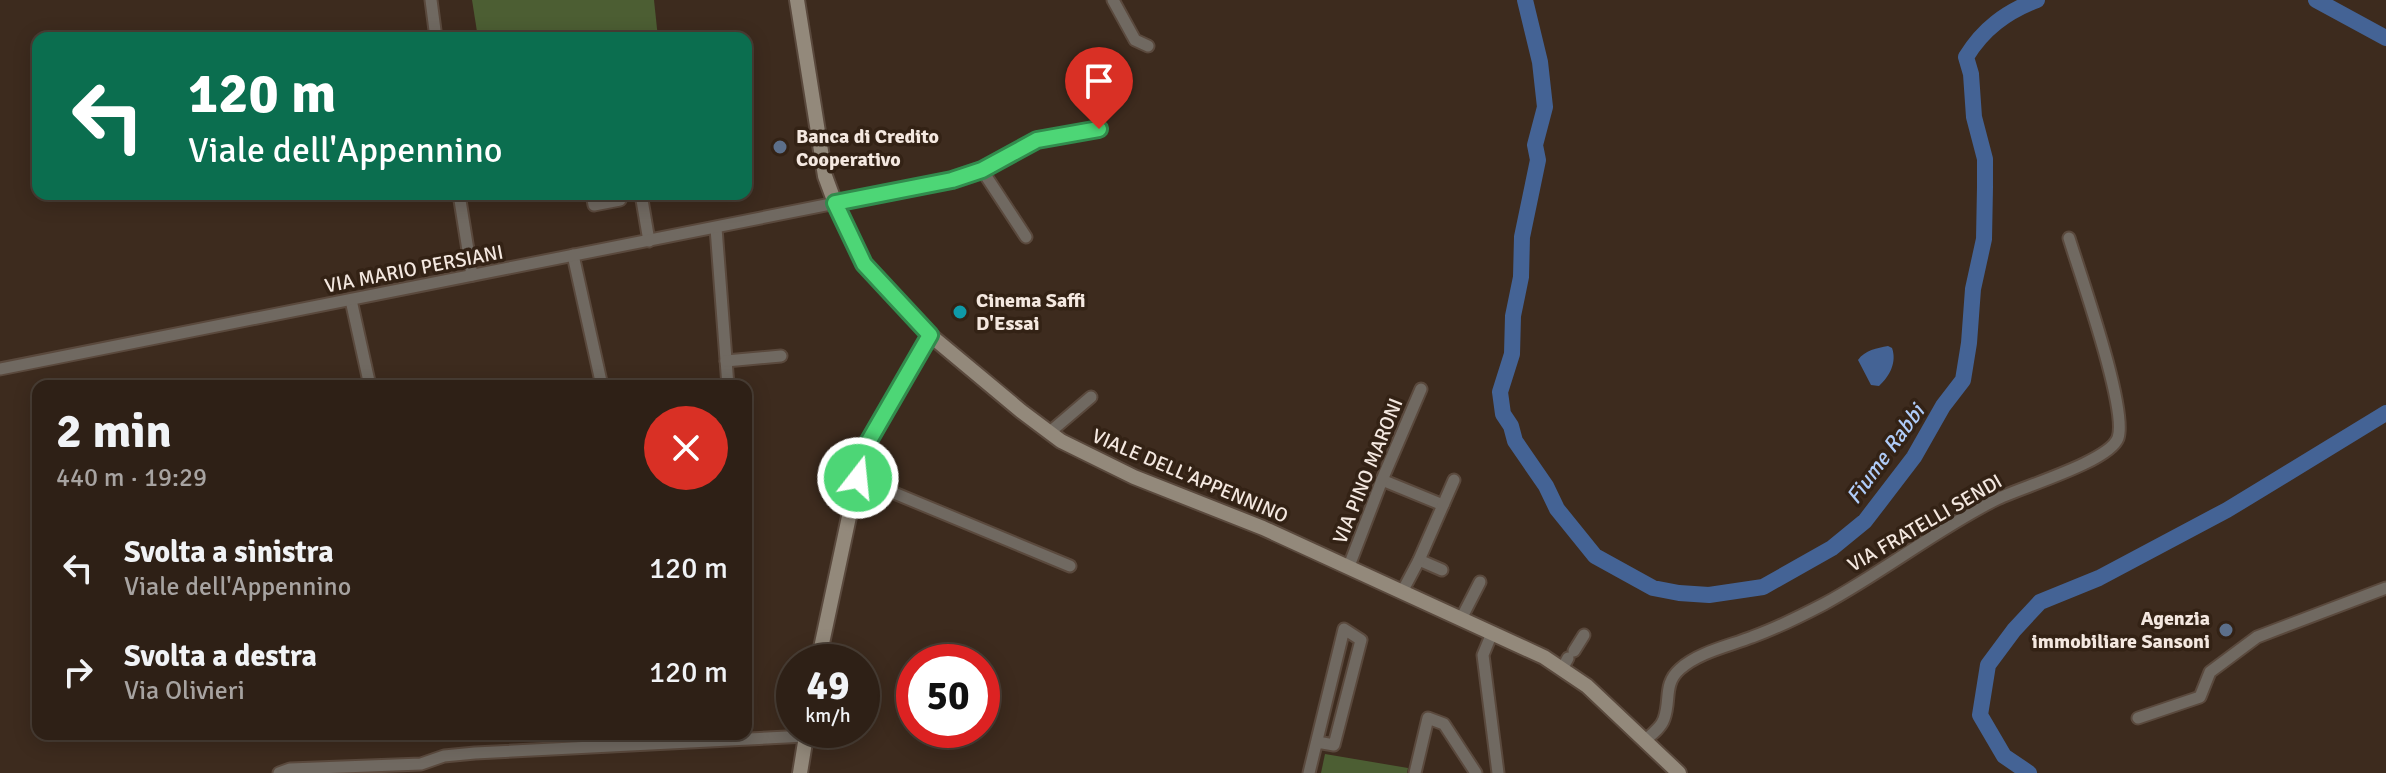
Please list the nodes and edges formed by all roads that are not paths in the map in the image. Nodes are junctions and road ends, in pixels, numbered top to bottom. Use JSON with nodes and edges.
{"nodes":[{"id":1,"x":431,"y":0,"type":"edge"},
{"id":2,"x":797,"y":0,"type":"edge"},
{"id":3,"x":1113,"y":0,"type":"edge"},
{"id":4,"x":435,"y":32,"type":"edge"},
{"id":5,"x":1148,"y":46,"type":"dead end"},
{"id":6,"x":1099,"y":129,"type":"dead end"},
{"id":7,"x":982,"y":170,"type":"junction"},
{"id":8,"x":460,"y":200,"type":"edge"},
{"id":9,"x":593,"y":200,"type":"edge"},
{"id":10,"x":610,"y":200,"type":"edge"},
{"id":11,"x":642,"y":200,"type":"edge"},
{"id":12,"x":835,"y":203,"type":"junction"},
{"id":13,"x":716,"y":228,"type":"junction"},
{"id":14,"x":1026,"y":237,"type":"dead end"},
{"id":15,"x":2069,"y":238,"type":"dead end"},
{"id":16,"x":649,"y":241,"type":"junction"},
{"id":17,"x":573,"y":255,"type":"junction"},
{"id":18,"x":472,"y":275,"type":"junction"},
{"id":19,"x":351,"y":300,"type":"junction"},
{"id":20,"x":930,"y":335,"type":"junction"},
{"id":21,"x":781,"y":356,"type":"dead end"},
{"id":22,"x":726,"y":361,"type":"junction"},
{"id":23,"x":0,"y":369,"type":"edge"},
{"id":24,"x":369,"y":380,"type":"edge"},
{"id":25,"x":601,"y":380,"type":"edge"},
{"id":26,"x":728,"y":380,"type":"edge"},
{"id":27,"x":1421,"y":389,"type":"dead end"},
{"id":28,"x":1091,"y":397,"type":"dead end"},
{"id":29,"x":1050,"y":432,"type":"junction"},
{"id":30,"x":858,"y":478,"type":"junction"},
{"id":31,"x":1382,"y":480,"type":"junction"},
{"id":32,"x":1454,"y":480,"type":"dead end"},
{"id":33,"x":1443,"y":505,"type":"junction"},
{"id":34,"x":1419,"y":560,"type":"junction"},
{"id":35,"x":1070,"y":566,"type":"dead end"},
{"id":36,"x":1349,"y":566,"type":"junction"},
{"id":37,"x":1442,"y":570,"type":"dead end"},
{"id":38,"x":1480,"y":582,"type":"dead end"},
{"id":39,"x":2386,"y":588,"type":"edge"},
{"id":40,"x":1402,"y":592,"type":"junction"},
{"id":41,"x":1461,"y":619,"type":"junction"},
{"id":42,"x":1492,"y":633,"type":"junction"},
{"id":43,"x":1584,"y":635,"type":"dead end"},
{"id":44,"x":822,"y":644,"type":"edge"},
{"id":45,"x":1568,"y":659,"type":"junction"},
{"id":46,"x":2138,"y":718,"type":"dead end"},
{"id":47,"x":776,"y":735,"type":"edge"},
{"id":48,"x":752,"y":736,"type":"edge"},
{"id":49,"x":691,"y":740,"type":"edge"},
{"id":50,"x":1644,"y":741,"type":"junction"},
{"id":51,"x":1317,"y":742,"type":"junction"},
{"id":52,"x":804,"y":748,"type":"edge"},
{"id":53,"x":279,"y":773,"type":"edge"},
{"id":54,"x":800,"y":773,"type":"edge"},
{"id":55,"x":1309,"y":773,"type":"edge"},
{"id":56,"x":1415,"y":773,"type":"edge"},
{"id":57,"x":1476,"y":773,"type":"edge"},
{"id":58,"x":1498,"y":773,"type":"edge"},
{"id":59,"x":1679,"y":773,"type":"edge"}],
"edges":[{"from":1,"to":4,"type":"street"},
{"from":2,"to":12,"type":"main road","name":"VIALE DELL'APPENNINO"},
{"from":3,"to":5,"type":"street"},
{"from":6,"to":7,"type":"street","name":"VIA MARIO PERSIANI"},
{"from":7,"to":12,"type":"street","name":"VIA MARIO PERSIANI"},
{"from":7,"to":14,"type":"street"},
{"from":8,"to":18,"type":"street"},
{"from":9,"to":10,"type":"street"},
{"from":11,"to":16,"type":"street"},
{"from":12,"to":13,"type":"street","name":"VIA MARIO PERSIANI"},
{"from":12,"to":20,"type":"main road","name":"VIALE DELL'APPENNINO"},
{"from":13,"to":16,"type":"street","name":"VIA MARIO PERSIANI"},
{"from":13,"to":22,"type":"street"},
{"from":15,"to":50,"type":"street","name":"VIA FRATELLI SENDI"},
{"from":16,"to":17,"type":"street","name":"VIA MARIO PERSIANI"},
{"from":17,"to":18,"type":"street","name":"VIA MARIO PERSIANI"},
{"from":17,"to":25,"type":"street"},
{"from":18,"to":19,"type":"street","name":"VIA MARIO PERSIANI"},
{"from":19,"to":23,"type":"street","name":"VIA MARIO PERSIANI"},
{"from":19,"to":24,"type":"street"},
{"from":20,"to":29,"type":"main road","name":"VIALE DELL'APPENNINO"},
{"from":20,"to":30,"type":"main road"},
{"from":21,"to":22,"type":"street"},
{"from":22,"to":26,"type":"street"},
{"from":27,"to":31,"type":"street","name":"VIA PINO MARONI"},
{"from":28,"to":29,"type":"street"},
{"from":29,"to":36,"type":"main road","name":"VIALE DELL'APPENNINO"},
{"from":30,"to":35,"type":"street"},
{"from":30,"to":44,"type":"main road"},
{"from":31,"to":33,"type":"street"},
{"from":31,"to":36,"type":"street","name":"VIA PINO MARONI"},
{"from":32,"to":33,"type":"street"},
{"from":33,"to":34,"type":"street"},
{"from":34,"to":37,"type":"street"},
{"from":34,"to":40,"type":"street"},
{"from":36,"to":40,"type":"main road","name":"VIALE DELL'APPENNINO"},
{"from":38,"to":41,"type":"street"},
{"from":39,"to":46,"type":"street"},
{"from":40,"to":41,"type":"main road","name":"VIALE DELL'APPENNINO"},
{"from":41,"to":42,"type":"main road","name":"VIALE DELL'APPENNINO"},
{"from":42,"to":45,"type":"main road","name":"VIALE DELL'APPENNINO"},
{"from":42,"to":58,"type":"street"},
{"from":43,"to":45,"type":"street"},
{"from":45,"to":50,"type":"main road","name":"VIALE DELL'APPENNINO"},
{"from":47,"to":48,"type":"street"},
{"from":49,"to":53,"type":"street"},
{"from":50,"to":59,"type":"main road","name":"VIALE DELL'APPENNINO"},
{"from":51,"to":51,"type":"street"},
{"from":51,"to":55,"type":"street"},
{"from":52,"to":54,"type":"main road"},
{"from":56,"to":57,"type":"street"}]}
